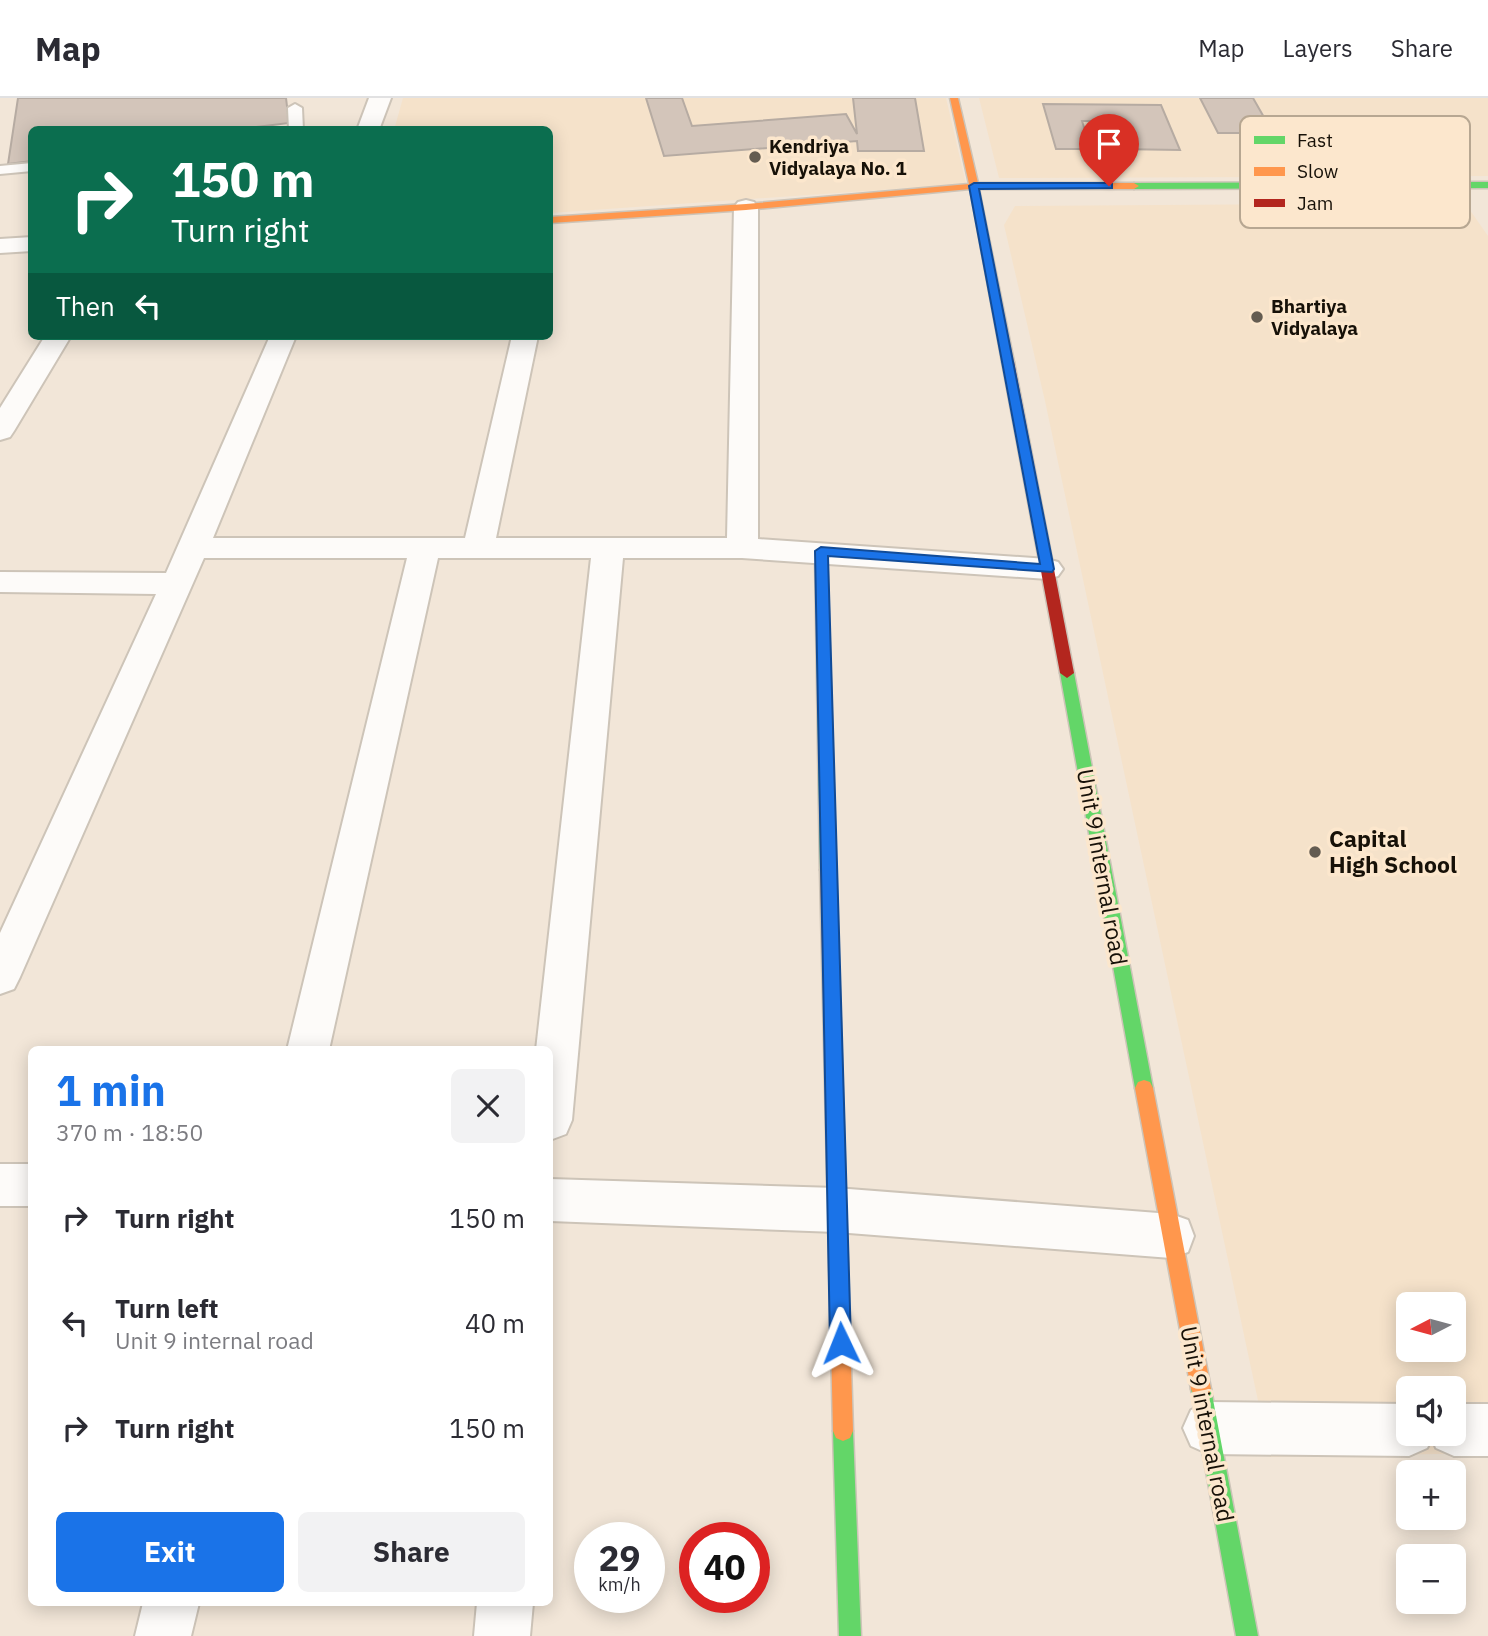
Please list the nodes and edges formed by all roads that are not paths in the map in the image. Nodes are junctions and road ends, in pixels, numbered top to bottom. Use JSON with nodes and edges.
{"nodes":[{"id":1,"x":380,"y":98,"type":"edge"},
{"id":2,"x":954,"y":98,"type":"edge"},
{"id":3,"x":295,"y":108,"type":"dead end"},
{"id":4,"x":296,"y":126,"type":"edge"},
{"id":5,"x":370,"y":126,"type":"edge"},
{"id":6,"x":28,"y":167,"type":"edge"},
{"id":7,"x":0,"y":170,"type":"edge"},
{"id":8,"x":1240,"y":185,"type":"edge"},
{"id":9,"x":1470,"y":185,"type":"edge"},
{"id":10,"x":1488,"y":185,"type":"edge"},
{"id":11,"x":974,"y":186,"type":"junction"},
{"id":12,"x":746,"y":207,"type":"junction"},
{"id":13,"x":553,"y":220,"type":"edge"},
{"id":14,"x":28,"y":244,"type":"edge"},
{"id":15,"x":0,"y":246,"type":"edge"},
{"id":16,"x":56,"y":340,"type":"edge"},
{"id":17,"x":281,"y":340,"type":"edge"},
{"id":18,"x":524,"y":340,"type":"edge"},
{"id":19,"x":0,"y":431,"type":"edge"},
{"id":20,"x":479,"y":547,"type":"junction"},
{"id":21,"x":194,"y":548,"type":"junction"},
{"id":22,"x":425,"y":548,"type":"junction"},
{"id":23,"x":742,"y":548,"type":"junction"},
{"id":24,"x":608,"y":549,"type":"junction"},
{"id":25,"x":821,"y":551,"type":"junction"},
{"id":26,"x":1047,"y":569,"type":"junction"},
{"id":27,"x":0,"y":582,"type":"edge"},
{"id":28,"x":178,"y":584,"type":"junction"},
{"id":29,"x":0,"y":976,"type":"edge"},
{"id":30,"x":309,"y":1046,"type":"edge"},
{"id":31,"x":553,"y":1090,"type":"edge"},
{"id":32,"x":0,"y":1185,"type":"edge"},
{"id":33,"x":28,"y":1185,"type":"edge"},
{"id":34,"x":553,"y":1200,"type":"edge"},
{"id":35,"x":836,"y":1210,"type":"junction"},
{"id":36,"x":1171,"y":1236,"type":"junction"},
{"id":37,"x":1209,"y":1428,"type":"junction"},
{"id":38,"x":1396,"y":1430,"type":"edge"},
{"id":39,"x":1466,"y":1430,"type":"edge"},
{"id":40,"x":1488,"y":1430,"type":"edge"},
{"id":41,"x":170,"y":1606,"type":"edge"},
{"id":42,"x":505,"y":1606,"type":"edge"},
{"id":43,"x":163,"y":1636,"type":"edge"},
{"id":44,"x":502,"y":1636,"type":"edge"},
{"id":45,"x":850,"y":1636,"type":"edge"},
{"id":46,"x":1247,"y":1636,"type":"edge"}],
"edges":[{"from":1,"to":5,"type":"street"},
{"from":2,"to":11,"type":"street","name":"Unit 9 internal road"},
{"from":3,"to":4,"type":"lane"},
{"from":6,"to":7,"type":"lane"},
{"from":8,"to":11,"type":"street"},
{"from":9,"to":10,"type":"street"},
{"from":11,"to":12,"type":"street"},
{"from":11,"to":26,"type":"street","name":"Unit 9 internal road"},
{"from":12,"to":13,"type":"street"},
{"from":12,"to":23,"type":"street"},
{"from":14,"to":15,"type":"street"},
{"from":16,"to":19,"type":"street"},
{"from":17,"to":21,"type":"street"},
{"from":18,"to":20,"type":"street"},
{"from":20,"to":22,"type":"street"},
{"from":20,"to":24,"type":"street"},
{"from":21,"to":22,"type":"street"},
{"from":21,"to":28,"type":"street"},
{"from":22,"to":30,"type":"street"},
{"from":23,"to":24,"type":"street"},
{"from":23,"to":25,"type":"street"},
{"from":24,"to":31,"type":"street"},
{"from":25,"to":26,"type":"street"},
{"from":25,"to":35,"type":"street"},
{"from":26,"to":36,"type":"street","name":"Unit 9 internal road"},
{"from":27,"to":28,"type":"street"},
{"from":28,"to":29,"type":"street"},
{"from":32,"to":33,"type":"street"},
{"from":34,"to":35,"type":"street"},
{"from":35,"to":36,"type":"street"},
{"from":35,"to":45,"type":"street"},
{"from":36,"to":37,"type":"street","name":"Unit 9 internal road"},
{"from":37,"to":38,"type":"street"},
{"from":37,"to":46,"type":"street","name":"Unit 9 internal road"},
{"from":39,"to":40,"type":"street"},
{"from":41,"to":43,"type":"street"},
{"from":42,"to":44,"type":"street"}]}
